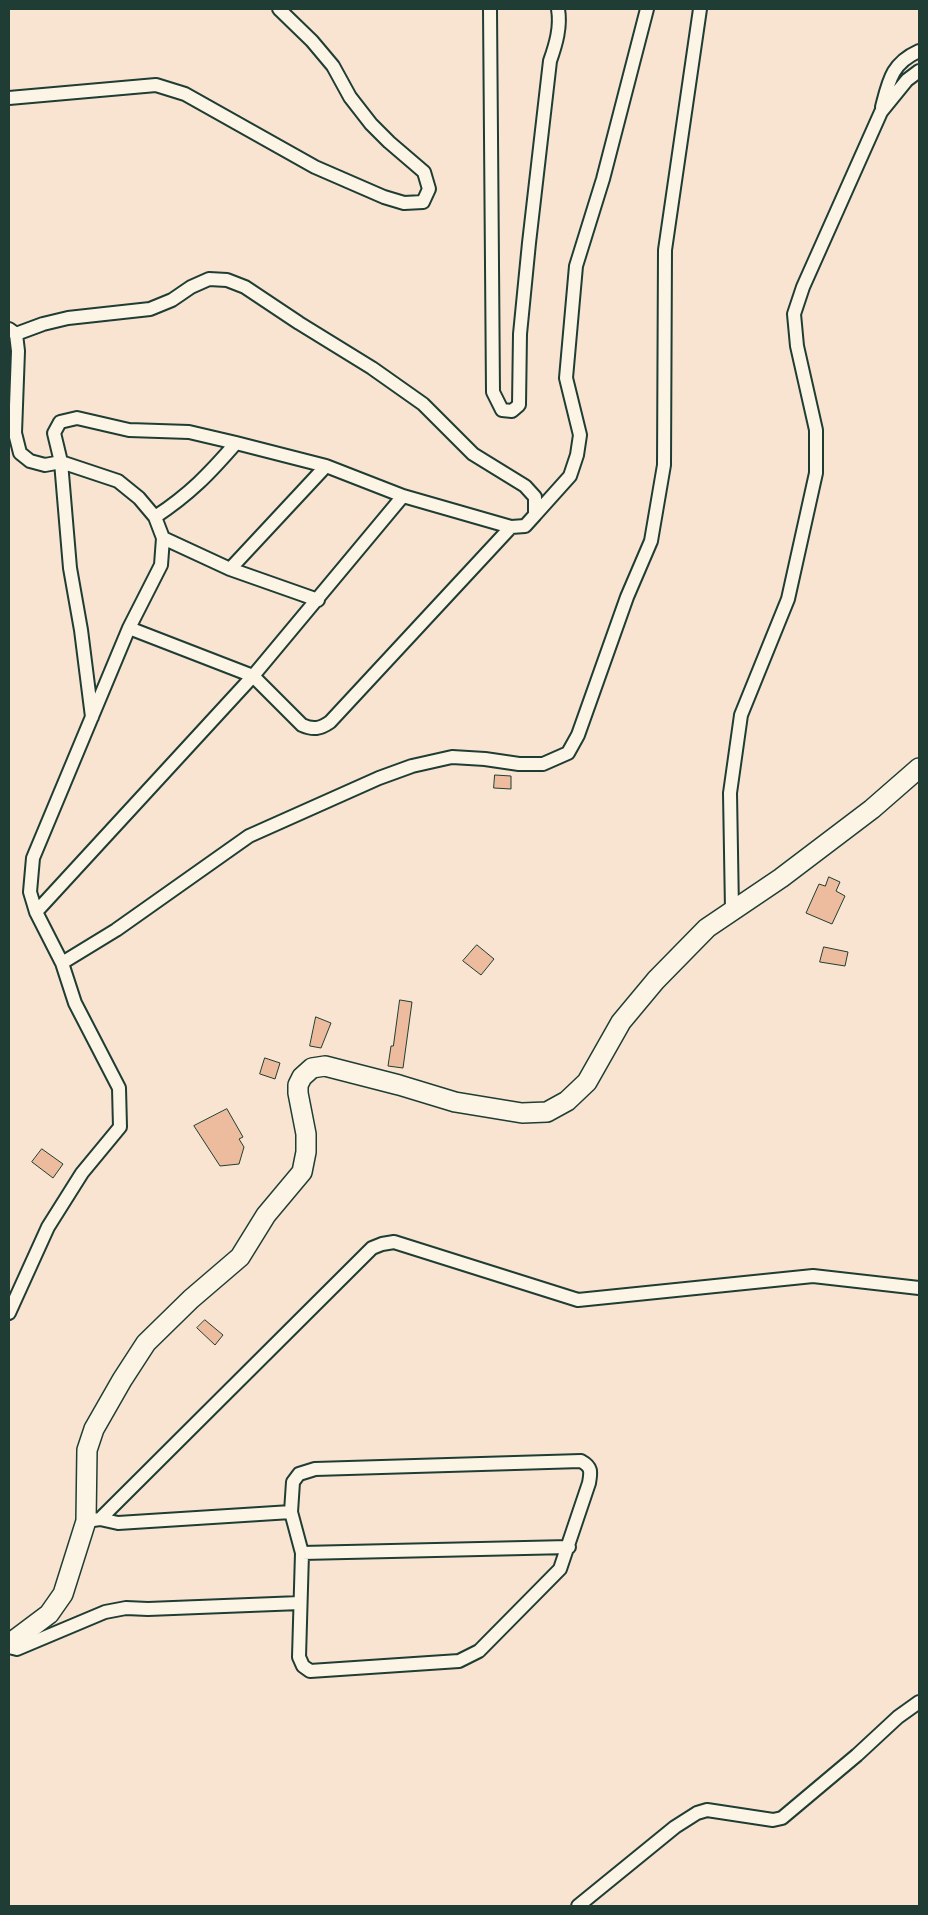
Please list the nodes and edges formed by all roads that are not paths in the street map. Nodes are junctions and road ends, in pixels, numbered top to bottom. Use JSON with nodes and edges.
{"nodes":[{"id":1,"x":279,"y":9,"type":"edge"},
{"id":2,"x":490,"y":9,"type":"edge"},
{"id":3,"x":558,"y":9,"type":"edge"},
{"id":4,"x":647,"y":9,"type":"edge"},
{"id":5,"x":700,"y":9,"type":"edge"},
{"id":6,"x":919,"y":51,"type":"edge"},
{"id":7,"x":919,"y":71,"type":"edge"},
{"id":8,"x":9,"y":98,"type":"edge"},
{"id":9,"x":881,"y":112,"type":"junction"},
{"id":10,"x":12,"y":332,"type":"edge"},
{"id":11,"x":236,"y":443,"type":"junction"},
{"id":12,"x":61,"y":462,"type":"junction"},
{"id":13,"x":326,"y":466,"type":"junction"},
{"id":14,"x":403,"y":496,"type":"junction"},
{"id":15,"x":535,"y":515,"type":"junction"},
{"id":16,"x":155,"y":517,"type":"junction"},
{"id":17,"x":511,"y":527,"type":"junction"},
{"id":18,"x":164,"y":538,"type":"junction"},
{"id":19,"x":230,"y":569,"type":"junction"},
{"id":20,"x":318,"y":600,"type":"junction"},
{"id":21,"x":129,"y":628,"type":"junction"},
{"id":22,"x":253,"y":676,"type":"junction"},
{"id":23,"x":92,"y":717,"type":"junction"},
{"id":24,"x":919,"y":768,"type":"edge"},
{"id":25,"x":732,"y":910,"type":"junction"},
{"id":26,"x":36,"y":912,"type":"junction"},
{"id":27,"x":62,"y":963,"type":"junction"},
{"id":28,"x":919,"y":1288,"type":"edge"},
{"id":29,"x":9,"y":1313,"type":"edge"},
{"id":30,"x":291,"y":1512,"type":"junction"},
{"id":31,"x":93,"y":1520,"type":"junction"},
{"id":32,"x":569,"y":1547,"type":"junction"},
{"id":33,"x":302,"y":1553,"type":"junction"},
{"id":34,"x":300,"y":1603,"type":"junction"},
{"id":35,"x":9,"y":1644,"type":"edge"},
{"id":36,"x":919,"y":1702,"type":"edge"},
{"id":37,"x":578,"y":1906,"type":"edge"}],
"edges":[{"from":1,"to":8,"type":"street"},
{"from":2,"to":3,"type":"street"},
{"from":4,"to":15,"type":"street"},
{"from":5,"to":27,"type":"street"},
{"from":6,"to":9,"type":"street"},
{"from":7,"to":9,"type":"street"},
{"from":9,"to":25,"type":"street"},
{"from":10,"to":12,"type":"street"},
{"from":10,"to":15,"type":"street"},
{"from":11,"to":12,"type":"street"},
{"from":11,"to":13,"type":"street"},
{"from":11,"to":16,"type":"street"},
{"from":12,"to":16,"type":"street"},
{"from":12,"to":23,"type":"street"},
{"from":13,"to":14,"type":"street"},
{"from":13,"to":19,"type":"street"},
{"from":14,"to":17,"type":"street"},
{"from":14,"to":20,"type":"street"},
{"from":15,"to":17,"type":"street"},
{"from":16,"to":18,"type":"street"},
{"from":17,"to":22,"type":"street"},
{"from":18,"to":19,"type":"street"},
{"from":18,"to":21,"type":"street"},
{"from":19,"to":20,"type":"street"},
{"from":20,"to":22,"type":"street"},
{"from":21,"to":22,"type":"street"},
{"from":21,"to":23,"type":"street"},
{"from":22,"to":26,"type":"street"},
{"from":23,"to":26,"type":"street"},
{"from":24,"to":25,"type":"main road"},
{"from":25,"to":31,"type":"main road"},
{"from":26,"to":27,"type":"street"},
{"from":27,"to":29,"type":"street"},
{"from":28,"to":31,"type":"street"},
{"from":30,"to":31,"type":"street"},
{"from":30,"to":32,"type":"street"},
{"from":30,"to":33,"type":"street"},
{"from":31,"to":35,"type":"main road"},
{"from":32,"to":33,"type":"street"},
{"from":32,"to":34,"type":"street"},
{"from":33,"to":34,"type":"street"},
{"from":34,"to":35,"type":"street"},
{"from":36,"to":37,"type":"street"}]}
